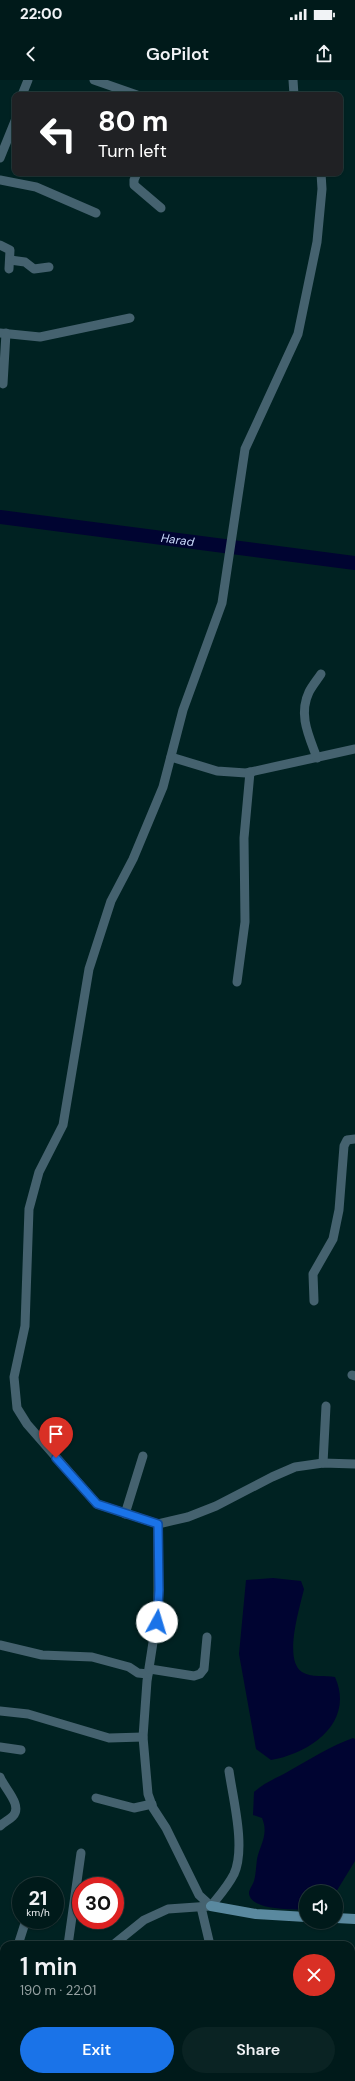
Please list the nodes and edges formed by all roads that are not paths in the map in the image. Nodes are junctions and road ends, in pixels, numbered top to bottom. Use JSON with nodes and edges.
{"nodes":[{"id":1,"x":28,"y":80,"type":"edge"},
{"id":2,"x":94,"y":80,"type":"edge"},
{"id":3,"x":293,"y":80,"type":"edge"},
{"id":4,"x":23,"y":92,"type":"edge"},
{"id":5,"x":128,"y":92,"type":"edge"},
{"id":6,"x":294,"y":92,"type":"edge"},
{"id":7,"x":12,"y":128,"type":"edge"},
{"id":8,"x":0,"y":158,"type":"edge"},
{"id":9,"x":136,"y":176,"type":"edge"},
{"id":10,"x":321,"y":176,"type":"edge"},
{"id":11,"x":0,"y":180,"type":"edge"},
{"id":12,"x":160,"y":208,"type":"dead end"},
{"id":13,"x":96,"y":213,"type":"dead end"},
{"id":14,"x":0,"y":246,"type":"edge"},
{"id":15,"x":49,"y":267,"type":"dead end"},
{"id":16,"x":130,"y":318,"type":"dead end"},
{"id":17,"x":3,"y":333,"type":"edge"},
{"id":18,"x":3,"y":384,"type":"dead end"},
{"id":19,"x":321,"y":674,"type":"dead end"},
{"id":20,"x":355,"y":749,"type":"edge"},
{"id":21,"x":171,"y":758,"type":"junction"},
{"id":22,"x":317,"y":758,"type":"junction"},
{"id":23,"x":250,"y":772,"type":"junction"},
{"id":24,"x":237,"y":982,"type":"dead end"},
{"id":25,"x":355,"y":1138,"type":"edge"},
{"id":26,"x":314,"y":1301,"type":"dead end"},
{"id":27,"x":326,"y":1406,"type":"dead end"},
{"id":28,"x":143,"y":1456,"type":"dead end"},
{"id":29,"x":323,"y":1463,"type":"junction"},
{"id":30,"x":355,"y":1464,"type":"edge"},
{"id":31,"x":125,"y":1514,"type":"junction"},
{"id":32,"x":158,"y":1524,"type":"junction"},
{"id":33,"x":207,"y":1637,"type":"dead end"},
{"id":34,"x":0,"y":1645,"type":"edge"},
{"id":35,"x":149,"y":1671,"type":"junction"},
{"id":36,"x":0,"y":1711,"type":"edge"},
{"id":37,"x":143,"y":1737,"type":"junction"},
{"id":38,"x":0,"y":1747,"type":"edge"},
{"id":39,"x":22,"y":1750,"type":"dead end"},
{"id":40,"x":229,"y":1771,"type":"dead end"},
{"id":41,"x":0,"y":1777,"type":"edge"},
{"id":42,"x":96,"y":1798,"type":"dead end"},
{"id":43,"x":152,"y":1804,"type":"junction"},
{"id":44,"x":0,"y":1826,"type":"edge"},
{"id":45,"x":81,"y":1853,"type":"dead end"},
{"id":46,"x":206,"y":1907,"type":"junction"},
{"id":47,"x":299,"y":1917,"type":"edge"},
{"id":48,"x":343,"y":1918,"type":"edge"},
{"id":49,"x":355,"y":1919,"type":"edge"},
{"id":50,"x":23,"y":1929,"type":"edge"},
{"id":51,"x":19,"y":1941,"type":"edge"},
{"id":52,"x":69,"y":1941,"type":"edge"},
{"id":53,"x":118,"y":1941,"type":"edge"},
{"id":54,"x":210,"y":1941,"type":"edge"}],
"edges":[{"from":1,"to":4,"type":"street"},
{"from":2,"to":5,"type":"street"},
{"from":3,"to":6,"type":"street"},
{"from":7,"to":8,"type":"street"},
{"from":9,"to":12,"type":"street"},
{"from":10,"to":21,"type":"street"},
{"from":11,"to":13,"type":"street"},
{"from":14,"to":15,"type":"street"},
{"from":16,"to":17,"type":"street"},
{"from":17,"to":18,"type":"street"},
{"from":19,"to":22,"type":"street"},
{"from":20,"to":22,"type":"street"},
{"from":21,"to":23,"type":"street"},
{"from":21,"to":31,"type":"street"},
{"from":22,"to":23,"type":"street"},
{"from":23,"to":24,"type":"street"},
{"from":25,"to":26,"type":"street"},
{"from":27,"to":29,"type":"street"},
{"from":28,"to":31,"type":"street"},
{"from":29,"to":30,"type":"street"},
{"from":29,"to":32,"type":"street"},
{"from":31,"to":32,"type":"street"},
{"from":32,"to":35,"type":"street"},
{"from":33,"to":35,"type":"street"},
{"from":34,"to":35,"type":"street"},
{"from":35,"to":37,"type":"street"},
{"from":36,"to":37,"type":"street"},
{"from":37,"to":43,"type":"street"},
{"from":38,"to":39,"type":"street"},
{"from":40,"to":46,"type":"street"},
{"from":41,"to":44,"type":"street"},
{"from":42,"to":43,"type":"street"},
{"from":43,"to":46,"type":"street"},
{"from":45,"to":52,"type":"street"},
{"from":46,"to":47,"type":"street"},
{"from":46,"to":53,"type":"street"},
{"from":46,"to":54,"type":"street"},
{"from":48,"to":49,"type":"street"},
{"from":50,"to":51,"type":"street"}]}
